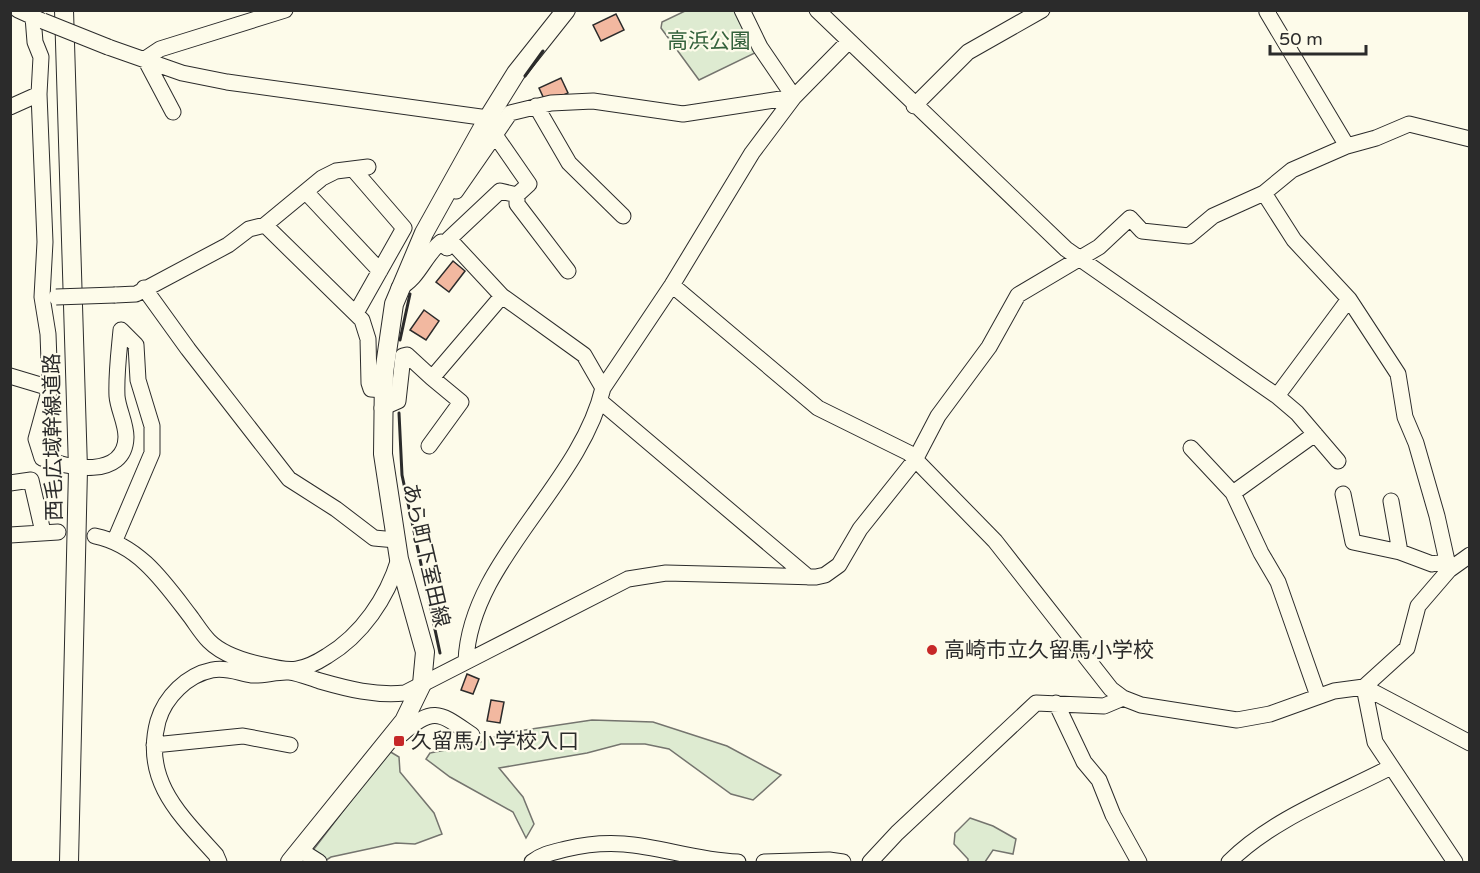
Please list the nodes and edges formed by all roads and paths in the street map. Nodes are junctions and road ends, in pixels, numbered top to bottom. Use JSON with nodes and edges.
{"nodes":[{"id":1,"x":18,"y":10,"type":"edge"},
{"id":2,"x":64,"y":10,"type":"edge"},
{"id":3,"x":285,"y":10,"type":"edge"},
{"id":4,"x":566,"y":10,"type":"edge"},
{"id":5,"x":742,"y":10,"type":"edge"},
{"id":6,"x":816,"y":10,"type":"edge"},
{"id":7,"x":1042,"y":10,"type":"edge"},
{"id":8,"x":1269,"y":10,"type":"edge"},
{"id":9,"x":38,"y":19,"type":"junction"},
{"id":10,"x":848,"y":42,"type":"junction"},
{"id":11,"x":145,"y":59,"type":"junction"},
{"id":12,"x":39,"y":94,"type":"junction"},
{"id":13,"x":794,"y":97,"type":"junction"},
{"id":14,"x":536,"y":106,"type":"junction"},
{"id":15,"x":914,"y":106,"type":"junction"},
{"id":16,"x":10,"y":107,"type":"edge"},
{"id":17,"x":173,"y":112,"type":"dead end"},
{"id":18,"x":488,"y":118,"type":"junction"},
{"id":19,"x":495,"y":135,"type":"junction"},
{"id":20,"x":1470,"y":139,"type":"edge"},
{"id":21,"x":1347,"y":146,"type":"junction"},
{"id":22,"x":448,"y":189,"type":"junction"},
{"id":23,"x":306,"y":192,"type":"junction"},
{"id":24,"x":1264,"y":193,"type":"junction"},
{"id":25,"x":517,"y":195,"type":"junction"},
{"id":26,"x":623,"y":216,"type":"dead end"},
{"id":27,"x":265,"y":225,"type":"junction"},
{"id":28,"x":447,"y":248,"type":"dead end"},
{"id":29,"x":1078,"y":258,"type":"junction"},
{"id":30,"x":380,"y":271,"type":"junction"},
{"id":31,"x":568,"y":271,"type":"dead end"},
{"id":32,"x":401,"y":283,"type":"junction"},
{"id":33,"x":672,"y":285,"type":"junction"},
{"id":34,"x":144,"y":288,"type":"junction"},
{"id":35,"x":502,"y":296,"type":"junction"},
{"id":36,"x":49,"y":297,"type":"junction"},
{"id":37,"x":1349,"y":299,"type":"junction"},
{"id":38,"x":359,"y":316,"type":"junction"},
{"id":39,"x":10,"y":376,"type":"edge"},
{"id":40,"x":432,"y":378,"type":"junction"},
{"id":41,"x":50,"y":388,"type":"junction"},
{"id":42,"x":383,"y":390,"type":"junction"},
{"id":43,"x":601,"y":395,"type":"junction"},
{"id":44,"x":1277,"y":396,"type":"junction"},
{"id":45,"x":382,"y":408,"type":"junction"},
{"id":46,"x":1315,"y":434,"type":"junction"},
{"id":47,"x":429,"y":446,"type":"dead end"},
{"id":48,"x":1191,"y":448,"type":"dead end"},
{"id":49,"x":915,"y":460,"type":"junction"},
{"id":50,"x":1338,"y":461,"type":"dead end"},
{"id":51,"x":78,"y":469,"type":"junction"},
{"id":52,"x":10,"y":483,"type":"edge"},
{"id":53,"x":1233,"y":493,"type":"junction"},
{"id":54,"x":1343,"y":494,"type":"dead end"},
{"id":55,"x":1391,"y":501,"type":"dead end"},
{"id":56,"x":10,"y":535,"type":"edge"},
{"id":57,"x":95,"y":536,"type":"dead end"},
{"id":58,"x":115,"y":540,"type":"junction"},
{"id":59,"x":396,"y":540,"type":"junction"},
{"id":60,"x":1400,"y":552,"type":"junction"},
{"id":61,"x":1470,"y":555,"type":"edge"},
{"id":62,"x":399,"y":559,"type":"junction"},
{"id":63,"x":1448,"y":565,"type":"junction"},
{"id":64,"x":808,"y":576,"type":"junction"},
{"id":65,"x":466,"y":661,"type":"junction"},
{"id":66,"x":289,"y":672,"type":"junction"},
{"id":67,"x":422,"y":684,"type":"junction"},
{"id":68,"x":1364,"y":687,"type":"junction"},
{"id":69,"x":1318,"y":696,"type":"junction"},
{"id":70,"x":1123,"y":698,"type":"junction"},
{"id":71,"x":1056,"y":703,"type":"junction"},
{"id":72,"x":395,"y":732,"type":"junction"},
{"id":73,"x":472,"y":735,"type":"dead end"},
{"id":74,"x":1470,"y":743,"type":"edge"},
{"id":75,"x":154,"y":745,"type":"junction"},
{"id":76,"x":290,"y":745,"type":"dead end"},
{"id":77,"x":1391,"y":767,"type":"junction"},
{"id":78,"x":295,"y":856,"type":"edge"},
{"id":79,"x":69,"y":862,"type":"edge"},
{"id":80,"x":219,"y":862,"type":"edge"},
{"id":81,"x":319,"y":862,"type":"edge"},
{"id":82,"x":532,"y":862,"type":"edge"},
{"id":83,"x":738,"y":862,"type":"edge"},
{"id":84,"x":764,"y":862,"type":"edge"},
{"id":85,"x":843,"y":862,"type":"edge"},
{"id":86,"x":870,"y":862,"type":"edge"},
{"id":87,"x":1139,"y":862,"type":"edge"},
{"id":88,"x":1229,"y":862,"type":"edge"},
{"id":89,"x":1455,"y":862,"type":"edge"}],
"edges":[{"from":1,"to":9,"type":"street"},
{"from":2,"to":51,"type":"main road","name":"西毛広域幹線道路"},
{"from":3,"to":11,"type":"street"},
{"from":4,"to":18,"type":"main road","name":"あら町下室田線"},
{"from":5,"to":13,"type":"street"},
{"from":6,"to":10,"type":"street"},
{"from":7,"to":15,"type":"street"},
{"from":8,"to":21,"type":"street"},
{"from":9,"to":11,"type":"street","bridge":true},
{"from":9,"to":12,"type":"street"},
{"from":10,"to":13,"type":"street"},
{"from":10,"to":15,"type":"street"},
{"from":11,"to":17,"type":"street"},
{"from":11,"to":18,"type":"street"},
{"from":12,"to":16,"type":"street"},
{"from":12,"to":36,"type":"street"},
{"from":13,"to":14,"type":"street"},
{"from":13,"to":33,"type":"street"},
{"from":14,"to":19,"type":"street"},
{"from":14,"to":26,"type":"street"},
{"from":15,"to":29,"type":"street"},
{"from":18,"to":22,"type":"main road","name":"あら町下室田線"},
{"from":19,"to":22,"type":"street"},
{"from":19,"to":25,"type":"street"},
{"from":20,"to":21,"type":"street"},
{"from":21,"to":24,"type":"street"},
{"from":22,"to":32,"type":"main road","name":"あら町下室田線"},
{"from":23,"to":27,"type":"street"},
{"from":23,"to":30,"type":"street"},
{"from":23,"to":30,"type":"street"},
{"from":24,"to":29,"type":"street"},
{"from":24,"to":37,"type":"street"},
{"from":25,"to":31,"type":"street"},
{"from":25,"to":35,"type":"street"},
{"from":27,"to":34,"type":"street"},
{"from":27,"to":38,"type":"street"},
{"from":28,"to":32,"type":"street"},
{"from":29,"to":44,"type":"street"},
{"from":29,"to":49,"type":"street"},
{"from":30,"to":38,"type":"street"},
{"from":32,"to":38,"type":"street"},
{"from":32,"to":42,"type":"main road","name":"あら町下室田線"},
{"from":33,"to":43,"type":"street"},
{"from":33,"to":49,"type":"street"},
{"from":34,"to":36,"type":"street","bridge":true},
{"from":34,"to":59,"type":"street"},
{"from":35,"to":40,"type":"street"},
{"from":35,"to":43,"type":"street"},
{"from":36,"to":41,"type":"street"},
{"from":37,"to":44,"type":"street"},
{"from":37,"to":63,"type":"street"},
{"from":38,"to":42,"type":"street"},
{"from":39,"to":41,"type":"street"},
{"from":40,"to":45,"type":"street"},
{"from":40,"to":47,"type":"street"},
{"from":41,"to":51,"type":"street"},
{"from":42,"to":45,"type":"main road","name":"あら町下室田線"},
{"from":43,"to":64,"type":"street"},
{"from":43,"to":65,"type":"street"},
{"from":44,"to":46,"type":"street"},
{"from":45,"to":59,"type":"main road","name":"あら町下室田線"},
{"from":46,"to":50,"type":"street"},
{"from":46,"to":53,"type":"street"},
{"from":48,"to":53,"type":"street"},
{"from":49,"to":64,"type":"street"},
{"from":49,"to":70,"type":"street"},
{"from":51,"to":58,"type":"street"},
{"from":51,"to":79,"type":"main road","name":"西毛広域幹線道路"},
{"from":52,"to":56,"type":"street"},
{"from":53,"to":69,"type":"street"},
{"from":54,"to":60,"type":"street"},
{"from":55,"to":60,"type":"street"},
{"from":57,"to":58,"type":"street"},
{"from":58,"to":66,"type":"street"},
{"from":59,"to":62,"type":"main road","name":"あら町下室田線"},
{"from":60,"to":63,"type":"street"},
{"from":61,"to":63,"type":"street"},
{"from":62,"to":66,"type":"street"},
{"from":62,"to":67,"type":"main road","name":"あら町下室田線"},
{"from":63,"to":68,"type":"street"},
{"from":64,"to":65,"type":"street"},
{"from":65,"to":67,"type":"street"},
{"from":66,"to":67,"type":"street"},
{"from":66,"to":75,"type":"street"},
{"from":67,"to":72,"type":"main road","name":"あら町下室田線"},
{"from":68,"to":69,"type":"street"},
{"from":68,"to":74,"type":"street"},
{"from":68,"to":77,"type":"street"},
{"from":69,"to":70,"type":"street"},
{"from":70,"to":71,"type":"street"},
{"from":71,"to":86,"type":"street"},
{"from":71,"to":87,"type":"street"},
{"from":72,"to":73,"type":"street"},
{"from":72,"to":78,"type":"main road","name":"あら町下室田線"},
{"from":75,"to":76,"type":"street"},
{"from":75,"to":80,"type":"street"},
{"from":77,"to":88,"type":"street"},
{"from":77,"to":89,"type":"street"},
{"from":78,"to":81,"type":"street"},
{"from":82,"to":83,"type":"street"},
{"from":84,"to":85,"type":"street"}]}
